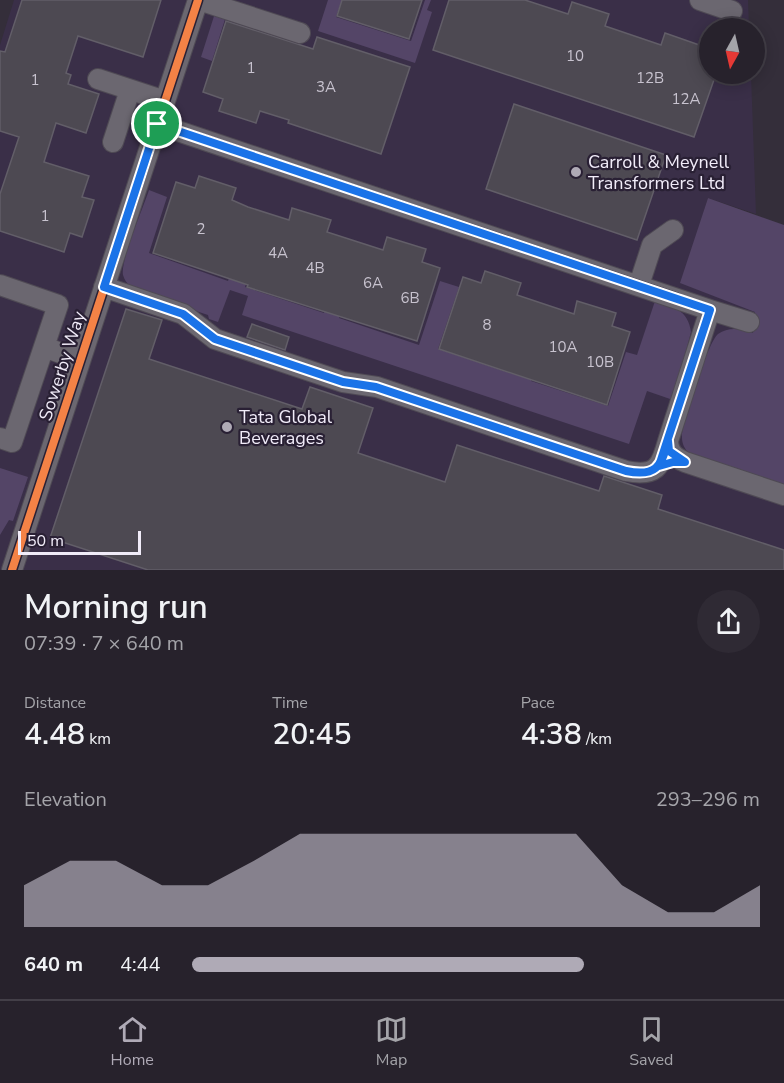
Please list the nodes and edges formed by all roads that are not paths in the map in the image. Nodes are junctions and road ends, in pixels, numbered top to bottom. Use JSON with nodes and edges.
{"nodes":[{"id":1,"x":199,"y":0,"type":"edge"},
{"id":2,"x":700,"y":0,"type":"edge"},
{"id":3,"x":732,"y":11,"type":"dead end"},
{"id":4,"x":300,"y":33,"type":"dead end"},
{"id":5,"x":98,"y":79,"type":"dead end"},
{"id":6,"x":130,"y":90,"type":"junction"},
{"id":7,"x":165,"y":101,"type":"junction"},
{"id":8,"x":157,"y":124,"type":"junction"},
{"id":9,"x":113,"y":142,"type":"dead end"},
{"id":10,"x":673,"y":230,"type":"dead end"},
{"id":11,"x":0,"y":285,"type":"edge"},
{"id":12,"x":639,"y":285,"type":"junction"},
{"id":13,"x":104,"y":287,"type":"junction"},
{"id":14,"x":710,"y":310,"type":"junction"},
{"id":15,"x":749,"y":322,"type":"dead end"},
{"id":16,"x":44,"y":347,"type":"junction"},
{"id":17,"x":80,"y":360,"type":"junction"},
{"id":18,"x":0,"y":438,"type":"edge"},
{"id":19,"x":668,"y":441,"type":"junction"},
{"id":20,"x":685,"y":462,"type":"junction"},
{"id":21,"x":659,"y":466,"type":"junction"},
{"id":22,"x":784,"y":495,"type":"edge"},
{"id":23,"x":12,"y":570,"type":"edge"}],
"edges":[{"from":1,"to":4,"type":"street"},
{"from":1,"to":7,"type":"street","name":"Sowerby Way"},
{"from":2,"to":3,"type":"street"},
{"from":5,"to":6,"type":"street"},
{"from":6,"to":7,"type":"street"},
{"from":6,"to":9,"type":"street"},
{"from":7,"to":8,"type":"street","name":"Sowerby Way"},
{"from":8,"to":12,"type":"street"},
{"from":8,"to":13,"type":"street","name":"Sowerby Way"},
{"from":10,"to":12,"type":"street"},
{"from":11,"to":16,"type":"street"},
{"from":12,"to":14,"type":"street"},
{"from":13,"to":17,"type":"street","name":"Sowerby Way"},
{"from":13,"to":21,"type":"street"},
{"from":14,"to":15,"type":"street"},
{"from":14,"to":19,"type":"street"},
{"from":16,"to":17,"type":"street"},
{"from":16,"to":18,"type":"street"},
{"from":17,"to":23,"type":"street","name":"Sowerby Way"},
{"from":19,"to":20,"type":"street"},
{"from":19,"to":21,"type":"street"},
{"from":20,"to":21,"type":"street"},
{"from":20,"to":22,"type":"street"}]}
